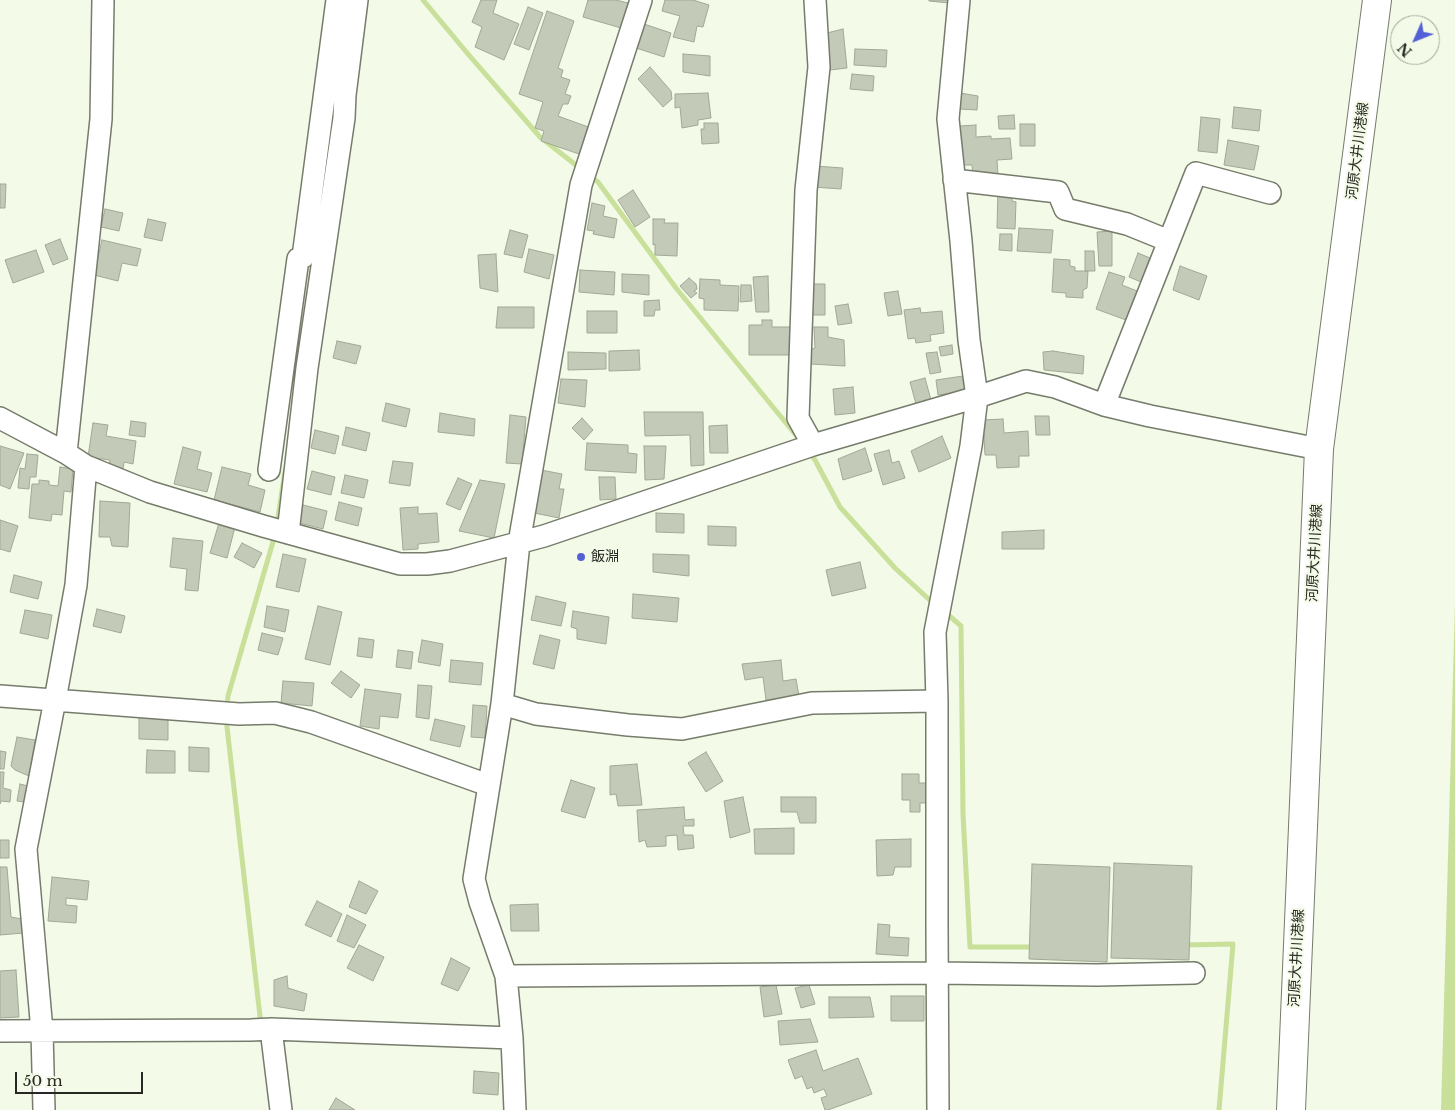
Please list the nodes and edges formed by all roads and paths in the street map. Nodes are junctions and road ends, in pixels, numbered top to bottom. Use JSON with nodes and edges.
{"nodes":[{"id":1,"x":103,"y":0,"type":"edge"},
{"id":2,"x":337,"y":0,"type":"edge"},
{"id":3,"x":357,"y":0,"type":"edge"},
{"id":4,"x":641,"y":0,"type":"edge"},
{"id":5,"x":815,"y":0,"type":"edge"},
{"id":6,"x":959,"y":0,"type":"edge"},
{"id":7,"x":1377,"y":0,"type":"edge"},
{"id":8,"x":954,"y":180,"type":"junction"},
{"id":9,"x":1270,"y":194,"type":"dead end"},
{"id":10,"x":1169,"y":241,"type":"junction"},
{"id":11,"x":977,"y":397,"type":"junction"},
{"id":12,"x":1104,"y":405,"type":"junction"},
{"id":13,"x":0,"y":418,"type":"edge"},
{"id":14,"x":806,"y":447,"type":"junction"},
{"id":15,"x":1320,"y":449,"type":"junction"},
{"id":16,"x":66,"y":453,"type":"junction"},
{"id":17,"x":86,"y":466,"type":"junction"},
{"id":18,"x":269,"y":470,"type":"dead end"},
{"id":19,"x":287,"y":533,"type":"junction"},
{"id":20,"x":519,"y":543,"type":"junction"},
{"id":21,"x":0,"y":696,"type":"edge"},
{"id":22,"x":55,"y":700,"type":"junction"},
{"id":23,"x":937,"y":701,"type":"junction"},
{"id":24,"x":502,"y":704,"type":"junction"},
{"id":25,"x":488,"y":785,"type":"junction"},
{"id":26,"x":937,"y":973,"type":"junction"},
{"id":27,"x":1194,"y":973,"type":"dead end"},
{"id":28,"x":506,"y":976,"type":"junction"},
{"id":29,"x":264,"y":1030,"type":"junction"},
{"id":30,"x":0,"y":1031,"type":"edge"},
{"id":31,"x":42,"y":1031,"type":"junction"},
{"id":32,"x":512,"y":1038,"type":"junction"},
{"id":33,"x":44,"y":1110,"type":"edge"},
{"id":34,"x":281,"y":1110,"type":"edge"},
{"id":35,"x":515,"y":1110,"type":"edge"},
{"id":36,"x":938,"y":1110,"type":"edge"},
{"id":37,"x":1291,"y":1110,"type":"edge"}],
"edges":[{"from":1,"to":16,"type":"street"},
{"from":2,"to":18,"type":"street"},
{"from":3,"to":19,"type":"street"},
{"from":4,"to":20,"type":"street"},
{"from":5,"to":14,"type":"street"},
{"from":6,"to":8,"type":"street"},
{"from":7,"to":15,"type":"main road","name":"河原大井川港線"},
{"from":8,"to":10,"type":"street"},
{"from":8,"to":11,"type":"street"},
{"from":9,"to":10,"type":"street"},
{"from":10,"to":12,"type":"street"},
{"from":11,"to":12,"type":"street"},
{"from":11,"to":14,"type":"street"},
{"from":11,"to":23,"type":"street"},
{"from":12,"to":15,"type":"street"},
{"from":13,"to":16,"type":"street"},
{"from":14,"to":20,"type":"street"},
{"from":15,"to":37,"type":"main road","name":"河原大井川港線"},
{"from":16,"to":17,"type":"street"},
{"from":17,"to":19,"type":"street"},
{"from":17,"to":22,"type":"street"},
{"from":19,"to":20,"type":"street"},
{"from":20,"to":24,"type":"street"},
{"from":21,"to":22,"type":"street"},
{"from":22,"to":25,"type":"street"},
{"from":22,"to":31,"type":"street"},
{"from":23,"to":24,"type":"street"},
{"from":23,"to":26,"type":"street"},
{"from":24,"to":25,"type":"street"},
{"from":25,"to":28,"type":"street"},
{"from":26,"to":27,"type":"street"},
{"from":26,"to":28,"type":"street"},
{"from":26,"to":36,"type":"street"},
{"from":28,"to":32,"type":"street"},
{"from":29,"to":31,"type":"street"},
{"from":29,"to":32,"type":"street"},
{"from":29,"to":34,"type":"street"},
{"from":30,"to":31,"type":"street"},
{"from":31,"to":33,"type":"street"},
{"from":32,"to":35,"type":"street"}]}
